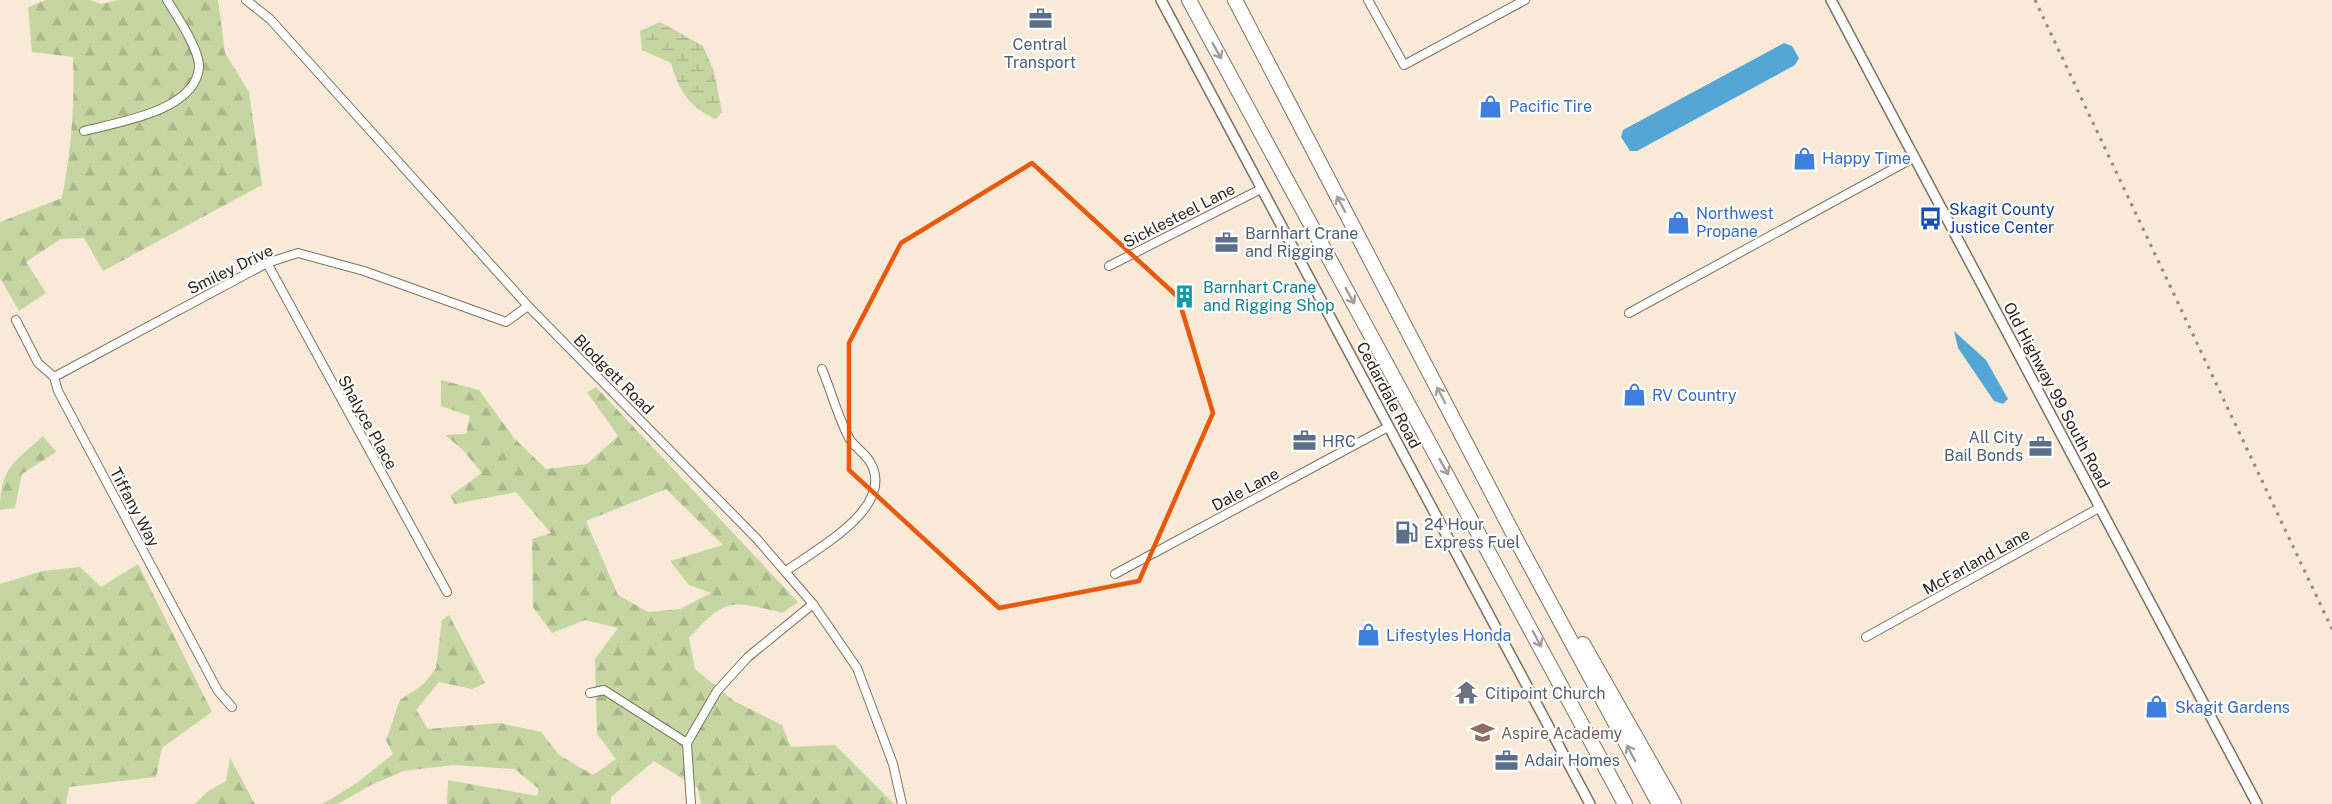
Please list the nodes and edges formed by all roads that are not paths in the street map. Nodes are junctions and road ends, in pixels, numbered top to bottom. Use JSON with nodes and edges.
{"nodes":[{"id":1,"x":167,"y":0,"type":"edge"},
{"id":2,"x":246,"y":0,"type":"edge"},
{"id":3,"x":1161,"y":0,"type":"edge"},
{"id":4,"x":1189,"y":0,"type":"edge"},
{"id":5,"x":1235,"y":0,"type":"edge"},
{"id":6,"x":1368,"y":0,"type":"edge"},
{"id":7,"x":1525,"y":0,"type":"edge"},
{"id":8,"x":1831,"y":0,"type":"edge"},
{"id":9,"x":84,"y":131,"type":"dead end"},
{"id":10,"x":1915,"y":157,"type":"junction"},
{"id":11,"x":1262,"y":189,"type":"junction"},
{"id":12,"x":267,"y":263,"type":"junction"},
{"id":13,"x":1109,"y":266,"type":"dead end"},
{"id":14,"x":528,"y":306,"type":"junction"},
{"id":15,"x":1629,"y":313,"type":"dead end"},
{"id":16,"x":16,"y":320,"type":"dead end"},
{"id":17,"x":822,"y":369,"type":"dead end"},
{"id":18,"x":54,"y":377,"type":"junction"},
{"id":19,"x":1388,"y":427,"type":"junction"},
{"id":20,"x":2099,"y":508,"type":"junction"},
{"id":21,"x":1518,"y":543,"type":"junction"},
{"id":22,"x":786,"y":571,"type":"junction"},
{"id":23,"x":1115,"y":574,"type":"dead end"},
{"id":24,"x":447,"y":592,"type":"dead end"},
{"id":25,"x":813,"y":604,"type":"junction"},
{"id":26,"x":1866,"y":637,"type":"dead end"},
{"id":27,"x":590,"y":693,"type":"dead end"},
{"id":28,"x":232,"y":707,"type":"dead end"},
{"id":29,"x":687,"y":743,"type":"junction"},
{"id":30,"x":690,"y":804,"type":"edge"},
{"id":31,"x":902,"y":804,"type":"edge"},
{"id":32,"x":1590,"y":804,"type":"edge"},
{"id":33,"x":1625,"y":804,"type":"edge"},
{"id":34,"x":1659,"y":804,"type":"edge"},
{"id":35,"x":1674,"y":804,"type":"edge"},
{"id":36,"x":2257,"y":804,"type":"edge"}],
"edges":[{"from":1,"to":9,"type":"street"},
{"from":2,"to":14,"type":"street","name":"Blodgett Road"},
{"from":3,"to":11,"type":"street","name":"Cedardale Road"},
{"from":4,"to":33,"type":"highway","one_way":true},
{"from":21,"to":5,"type":"highway","one_way":true},
{"from":6,"to":7,"type":"street"},
{"from":8,"to":10,"type":"street","name":"Old Highway 99 South Road"},
{"from":10,"to":15,"type":"street"},
{"from":10,"to":20,"type":"street","name":"Old Highway 99 South Road"},
{"from":11,"to":13,"type":"street","name":"Sicklesteel Lane"},
{"from":11,"to":19,"type":"street","name":"Cedardale Road"},
{"from":12,"to":14,"type":"street","name":"Smiley Drive"},
{"from":12,"to":18,"type":"street","name":"Smiley Drive"},
{"from":12,"to":24,"type":"street","name":"Shalyce Place"},
{"from":14,"to":22,"type":"street","name":"Blodgett Road"},
{"from":16,"to":18,"type":"street","name":"Tiffany Way"},
{"from":17,"to":22,"type":"street"},
{"from":18,"to":28,"type":"street","name":"Tiffany Way"},
{"from":19,"to":23,"type":"street","name":"Dale Lane"},
{"from":19,"to":32,"type":"street","name":"Cedardale Road"},
{"from":20,"to":26,"type":"street","name":"McFarland Lane"},
{"from":20,"to":36,"type":"street","name":"Old Highway 99 South Road"},
{"from":34,"to":21,"type":"highway","one_way":true},
{"from":21,"to":35,"type":"highway"},
{"from":22,"to":25,"type":"street","name":"Blodgett Road"},
{"from":25,"to":29,"type":"street"},
{"from":25,"to":31,"type":"street","name":"Blodgett Road"},
{"from":27,"to":29,"type":"street"},
{"from":29,"to":30,"type":"street"}]}
